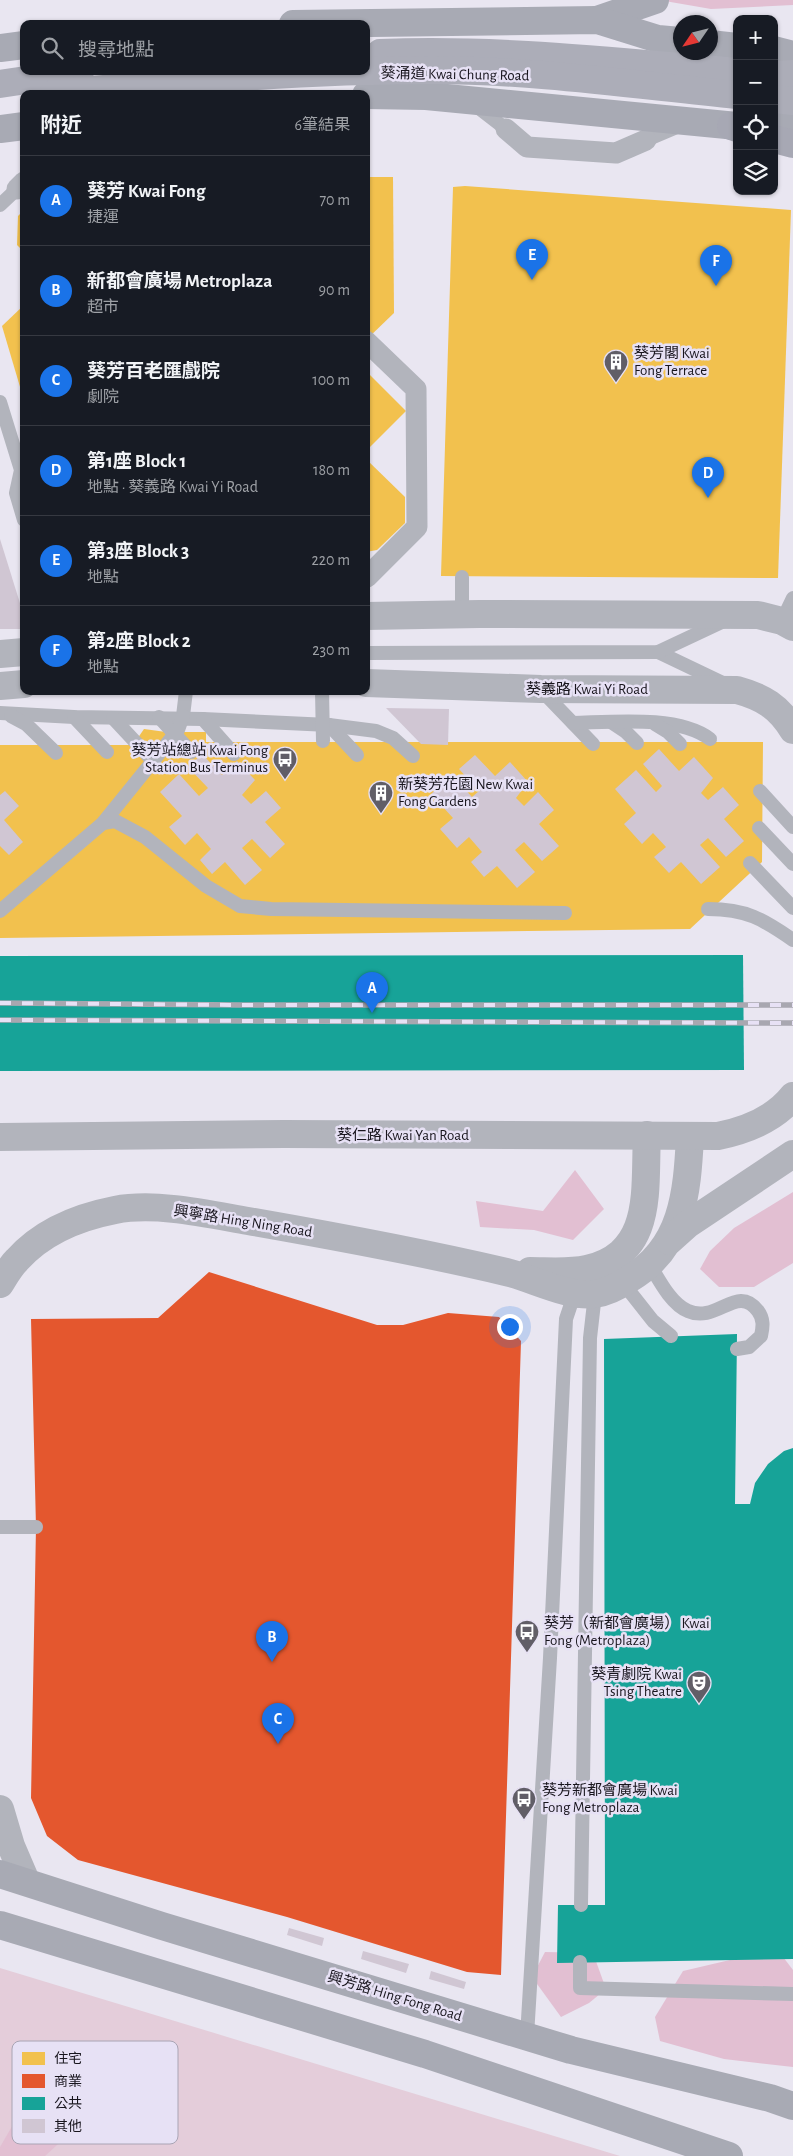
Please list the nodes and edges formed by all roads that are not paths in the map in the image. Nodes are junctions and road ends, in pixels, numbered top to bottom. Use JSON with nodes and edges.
{"nodes":[{"id":1,"x":655,"y":0,"type":"edge"},
{"id":2,"x":597,"y":20,"type":"junction"},
{"id":3,"x":370,"y":23,"type":"edge"},
{"id":4,"x":673,"y":40,"type":"edge"},
{"id":5,"x":718,"y":45,"type":"edge"},
{"id":6,"x":20,"y":46,"type":"edge"},
{"id":7,"x":733,"y":47,"type":"edge"},
{"id":8,"x":0,"y":48,"type":"edge"},
{"id":9,"x":778,"y":51,"type":"edge"},
{"id":10,"x":370,"y":54,"type":"edge"},
{"id":11,"x":793,"y":55,"type":"edge"},
{"id":12,"x":733,"y":72,"type":"edge"},
{"id":13,"x":370,"y":73,"type":"edge"},
{"id":14,"x":793,"y":74,"type":"edge"},
{"id":15,"x":60,"y":75,"type":"edge"},
{"id":16,"x":313,"y":75,"type":"edge"},
{"id":17,"x":778,"y":75,"type":"edge"},
{"id":18,"x":0,"y":84,"type":"edge"},
{"id":19,"x":90,"y":90,"type":"edge"},
{"id":20,"x":370,"y":95,"type":"edge"},
{"id":21,"x":733,"y":95,"type":"edge"},
{"id":22,"x":20,"y":100,"type":"edge"},
{"id":23,"x":778,"y":100,"type":"edge"},
{"id":24,"x":470,"y":101,"type":"junction"},
{"id":25,"x":793,"y":102,"type":"edge"},
{"id":26,"x":0,"y":103,"type":"edge"},
{"id":27,"x":689,"y":122,"type":"junction"},
{"id":28,"x":778,"y":125,"type":"edge"},
{"id":29,"x":793,"y":125,"type":"edge"},
{"id":30,"x":20,"y":126,"type":"edge"},
{"id":31,"x":733,"y":127,"type":"edge"},
{"id":32,"x":0,"y":129,"type":"edge"},
{"id":33,"x":506,"y":129,"type":"joint"},
{"id":34,"x":646,"y":140,"type":"joint"},
{"id":35,"x":778,"y":140,"type":"edge"},
{"id":36,"x":793,"y":144,"type":"edge"},
{"id":37,"x":20,"y":185,"type":"edge"},
{"id":38,"x":0,"y":205,"type":"edge"},
{"id":39,"x":370,"y":345,"type":"edge"},
{"id":40,"x":0,"y":402,"type":"edge"},
{"id":41,"x":20,"y":464,"type":"edge"},
{"id":42,"x":20,"y":478,"type":"edge"},
{"id":43,"x":20,"y":506,"type":"edge"},
{"id":44,"x":370,"y":574,"type":"edge"},
{"id":45,"x":462,"y":576,"type":"dead end"},
{"id":46,"x":462,"y":614,"type":"junction"},
{"id":47,"x":737,"y":615,"type":"junction"},
{"id":48,"x":370,"y":616,"type":"edge"},
{"id":49,"x":790,"y":616,"type":"edge"},
{"id":50,"x":20,"y":652,"type":"edge"},
{"id":51,"x":658,"y":652,"type":"junction"},
{"id":52,"x":370,"y":653,"type":"edge"},
{"id":53,"x":0,"y":654,"type":"edge"},
{"id":54,"x":370,"y":683,"type":"edge"},
{"id":55,"x":20,"y":684,"type":"edge"},
{"id":56,"x":0,"y":686,"type":"edge"},
{"id":57,"x":541,"y":689,"type":"junction"},
{"id":58,"x":737,"y":690,"type":"junction"},
{"id":59,"x":186,"y":695,"type":"edge"},
{"id":60,"x":322,"y":695,"type":"edge"},
{"id":61,"x":4,"y":713,"type":"edge"},
{"id":62,"x":74,"y":717,"type":"junction"},
{"id":63,"x":113,"y":718,"type":"junction"},
{"id":64,"x":159,"y":718,"type":"junction"},
{"id":65,"x":203,"y":719,"type":"junction"},
{"id":66,"x":611,"y":722,"type":"junction"},
{"id":67,"x":573,"y":723,"type":"junction"},
{"id":68,"x":654,"y":723,"type":"junction"},
{"id":69,"x":328,"y":725,"type":"junction"},
{"id":70,"x":793,"y":730,"type":"edge"},
{"id":71,"x":710,"y":739,"type":"dead end"},
{"id":72,"x":323,"y":741,"type":"dead end"},
{"id":73,"x":637,"y":743,"type":"dead end"},
{"id":74,"x":594,"y":744,"type":"dead end"},
{"id":75,"x":680,"y":744,"type":"dead end"},
{"id":76,"x":107,"y":752,"type":"dead end"},
{"id":77,"x":191,"y":752,"type":"dead end"},
{"id":78,"x":56,"y":753,"type":"dead end"},
{"id":79,"x":234,"y":754,"type":"dead end"},
{"id":80,"x":357,"y":755,"type":"dead end"},
{"id":81,"x":413,"y":756,"type":"dead end"},
{"id":82,"x":154,"y":762,"type":"dead end"},
{"id":83,"x":760,"y":791,"type":"dead end"},
{"id":84,"x":103,"y":822,"type":"junction"},
{"id":85,"x":793,"y":827,"type":"edge"},
{"id":86,"x":759,"y":828,"type":"dead end"},
{"id":87,"x":793,"y":864,"type":"edge"},
{"id":88,"x":749,"y":868,"type":"dead end"},
{"id":89,"x":793,"y":908,"type":"edge"},
{"id":90,"x":708,"y":909,"type":"dead end"},
{"id":91,"x":0,"y":911,"type":"edge"},
{"id":92,"x":565,"y":913,"type":"dead end"},
{"id":93,"x":793,"y":940,"type":"edge"},
{"id":94,"x":793,"y":1096,"type":"edge"},
{"id":95,"x":647,"y":1135,"type":"junction"},
{"id":96,"x":0,"y":1137,"type":"edge"},
{"id":97,"x":690,"y":1137,"type":"junction"},
{"id":98,"x":793,"y":1154,"type":"edge"},
{"id":99,"x":670,"y":1241,"type":"junction"},
{"id":100,"x":650,"y":1264,"type":"junction"},
{"id":101,"x":508,"y":1272,"type":"junction"},
{"id":102,"x":623,"y":1283,"type":"junction"},
{"id":103,"x":0,"y":1284,"type":"edge"},
{"id":104,"x":588,"y":1294,"type":"junction"},
{"id":105,"x":670,"y":1336,"type":"dead end"},
{"id":106,"x":737,"y":1349,"type":"dead end"},
{"id":107,"x":0,"y":1527,"type":"edge"},
{"id":108,"x":36,"y":1527,"type":"dead end"},
{"id":109,"x":0,"y":1809,"type":"edge"},
{"id":110,"x":0,"y":1874,"type":"edge"},
{"id":111,"x":26,"y":1881,"type":"junction"},
{"id":112,"x":581,"y":1905,"type":"dead end"},
{"id":113,"x":0,"y":1925,"type":"edge"},
{"id":114,"x":580,"y":1962,"type":"dead end"},
{"id":115,"x":793,"y":1994,"type":"edge"},
{"id":116,"x":526,"y":2036,"type":"junction"},
{"id":117,"x":785,"y":2099,"type":"edge"},
{"id":118,"x":729,"y":2156,"type":"edge"}],
"edges":[{"from":1,"to":2,"type":"main road"},
{"from":2,"to":3,"type":"main road"},
{"from":2,"to":4,"type":"main road"},
{"from":5,"to":7,"type":"main road"},
{"from":6,"to":8,"type":"main road"},
{"from":9,"to":11,"type":"main road"},
{"from":10,"to":12,"type":"main road","name":"葵涌道 Kwai Chung Road"},
{"from":13,"to":21,"type":"main road","name":"葵涌道 Kwai Chung Road"},
{"from":14,"to":17,"type":"main road"},
{"from":15,"to":18,"type":"main road"},
{"from":16,"to":19,"type":"main road","name":"葵涌道 Kwai Chung Road"},
{"from":20,"to":24,"type":"main road","name":"葵涌道 Kwai Chung Road"},
{"from":22,"to":26,"type":"main road"},
{"from":23,"to":25,"type":"main road"},
{"from":24,"to":27,"type":"main road","name":"葵涌道 Kwai Chung Road"},
{"from":24,"to":33,"type":"lane"},
{"from":27,"to":31,"type":"main road","name":"葵涌道 Kwai Chung Road"},
{"from":27,"to":34,"type":"lane"},
{"from":28,"to":29,"type":"main road"},
{"from":30,"to":32,"type":"main road"},
{"from":33,"to":34,"type":"street"},
{"from":35,"to":36,"type":"highway"},
{"from":37,"to":38,"type":"lane"},
{"from":39,"to":44,"type":"street"},
{"from":40,"to":41,"type":"lane"},
{"from":42,"to":43,"type":"lane"},
{"from":45,"to":46,"type":"lane"},
{"from":46,"to":47,"type":"street"},
{"from":46,"to":48,"type":"street"},
{"from":47,"to":49,"type":"street"},
{"from":47,"to":51,"type":"lane"},
{"from":50,"to":53,"type":"street"},
{"from":51,"to":52,"type":"lane"},
{"from":51,"to":58,"type":"lane"},
{"from":54,"to":57,"type":"street","name":"葵義路 Kwai Yi Road"},
{"from":55,"to":56,"type":"street"},
{"from":57,"to":58,"type":"street","name":"葵義路 Kwai Yi Road"},
{"from":57,"to":67,"type":"lane"},
{"from":58,"to":70,"type":"street","name":"葵義路 Kwai Yi Road"},
{"from":59,"to":84,"type":"lane","bridge":true},
{"from":60,"to":72,"type":"lane","bridge":true},
{"from":61,"to":62,"type":"lane"},
{"from":61,"to":78,"type":"lane"},
{"from":62,"to":63,"type":"lane"},
{"from":62,"to":76,"type":"lane"},
{"from":63,"to":64,"type":"lane"},
{"from":63,"to":82,"type":"lane"},
{"from":64,"to":65,"type":"lane"},
{"from":64,"to":77,"type":"lane"},
{"from":65,"to":69,"type":"lane"},
{"from":65,"to":79,"type":"lane"},
{"from":66,"to":67,"type":"lane"},
{"from":66,"to":68,"type":"lane"},
{"from":66,"to":73,"type":"lane"},
{"from":67,"to":74,"type":"lane"},
{"from":68,"to":71,"type":"lane"},
{"from":68,"to":75,"type":"lane"},
{"from":69,"to":80,"type":"lane"},
{"from":69,"to":81,"type":"lane"},
{"from":83,"to":85,"type":"lane"},
{"from":84,"to":91,"type":"lane","bridge":true},
{"from":84,"to":92,"type":"lane","bridge":true},
{"from":86,"to":87,"type":"lane"},
{"from":88,"to":89,"type":"lane"},
{"from":90,"to":93,"type":"lane"},
{"from":94,"to":97,"type":"street","name":"葵仁路 Kwai Yan Road"},
{"from":95,"to":96,"type":"street","name":"葵仁路 Kwai Yan Road"},
{"from":95,"to":97,"type":"street","name":"葵仁路 Kwai Yan Road"},
{"from":95,"to":101,"type":"street","name":"興寧路 Hing Ning Road"},
{"from":97,"to":99,"type":"street"},
{"from":98,"to":99,"type":"street"},
{"from":99,"to":100,"type":"street"},
{"from":100,"to":102,"type":"street"},
{"from":100,"to":106,"type":"lane"},
{"from":101,"to":103,"type":"street","name":"興寧路 Hing Ning Road"},
{"from":101,"to":104,"type":"street","name":"興寧路 Hing Ning Road"},
{"from":102,"to":104,"type":"street"},
{"from":102,"to":105,"type":"lane"},
{"from":104,"to":112,"type":"lane"},
{"from":104,"to":116,"type":"lane"},
{"from":107,"to":108,"type":"lane"},
{"from":109,"to":111,"type":"street"},
{"from":110,"to":111,"type":"main road","name":"興芳路 Hing Fong Road"},
{"from":111,"to":116,"type":"main road","name":"興芳路 Hing Fong Road"},
{"from":113,"to":118,"type":"main road"},
{"from":114,"to":115,"type":"lane"},
{"from":116,"to":117,"type":"main road","name":"興芳路 Hing Fong Road"}]}
